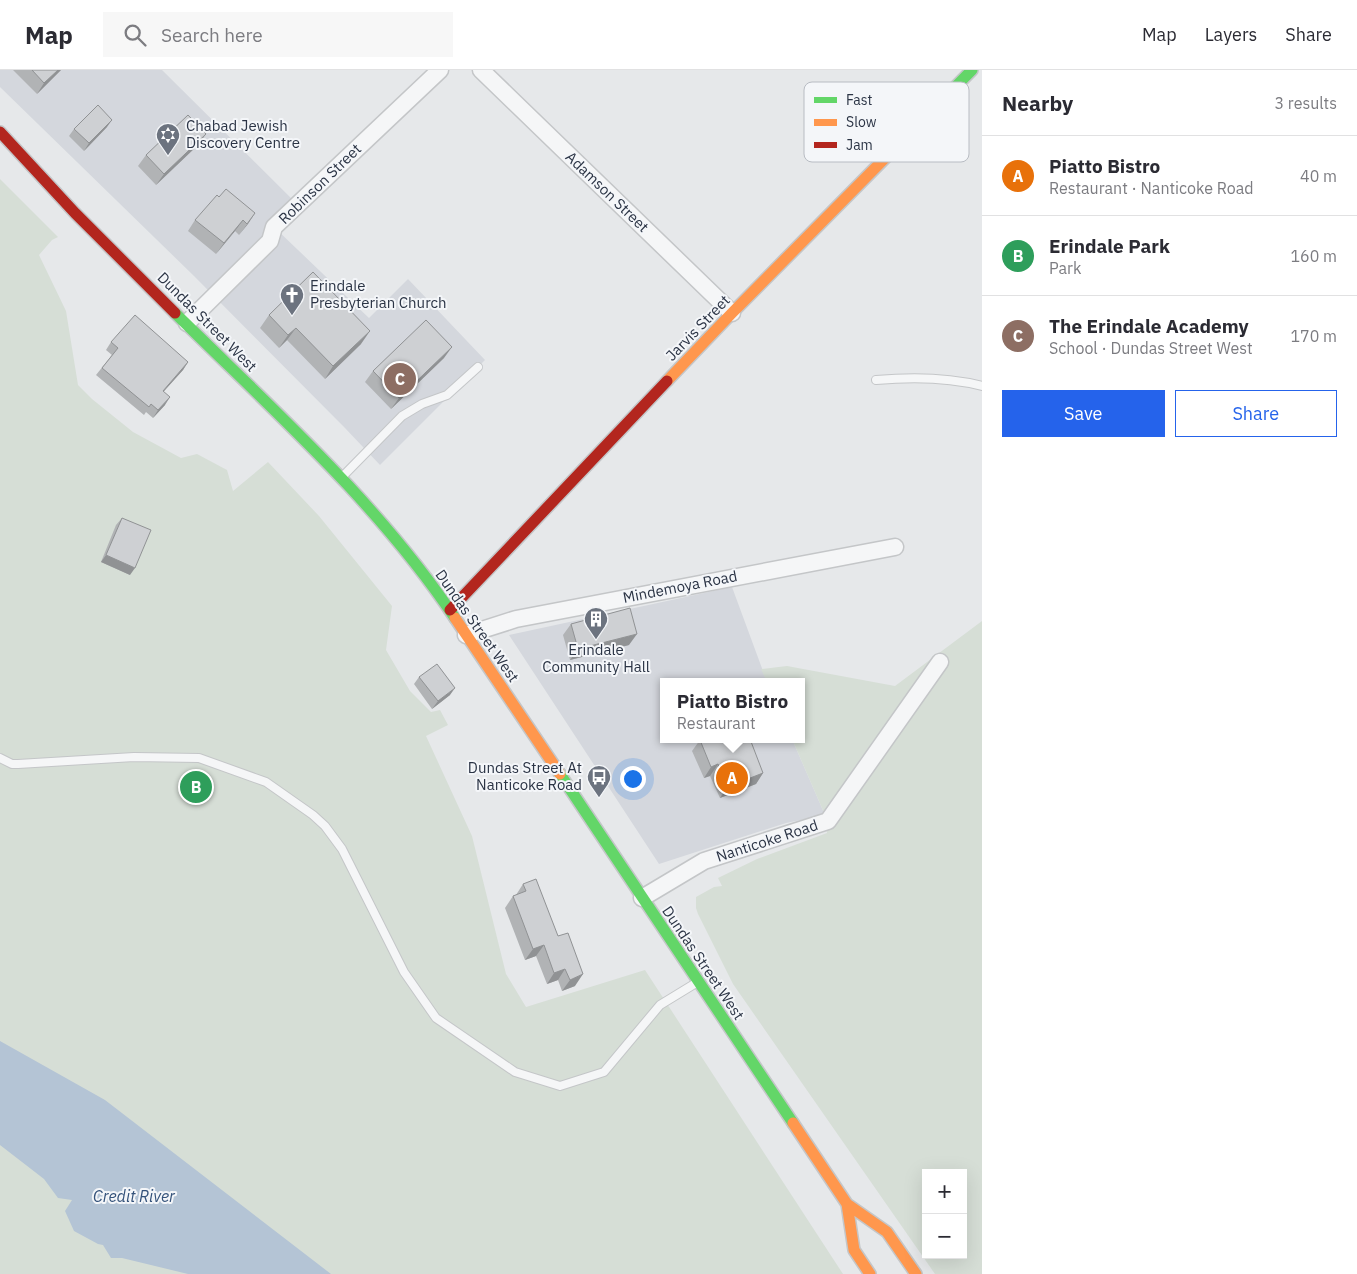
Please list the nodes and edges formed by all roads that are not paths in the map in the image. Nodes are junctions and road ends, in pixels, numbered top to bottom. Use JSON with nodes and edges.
{"nodes":[{"id":1,"x":440,"y":70,"type":"edge"},
{"id":2,"x":482,"y":70,"type":"edge"},
{"id":3,"x":972,"y":70,"type":"edge"},
{"id":4,"x":960,"y":82,"type":"edge"},
{"id":5,"x":0,"y":132,"type":"edge"},
{"id":6,"x":881,"y":162,"type":"edge"},
{"id":7,"x":732,"y":313,"type":"junction"},
{"id":8,"x":187,"y":323,"type":"junction"},
{"id":9,"x":478,"y":367,"type":"dead end"},
{"id":10,"x":876,"y":380,"type":"dead end"},
{"id":11,"x":982,"y":386,"type":"edge"},
{"id":12,"x":342,"y":478,"type":"junction"},
{"id":13,"x":895,"y":547,"type":"dead end"},
{"id":14,"x":450,"y":610,"type":"junction"},
{"id":15,"x":466,"y":635,"type":"junction"},
{"id":16,"x":940,"y":662,"type":"dead end"},
{"id":17,"x":0,"y":758,"type":"edge"},
{"id":18,"x":642,"y":898,"type":"junction"},
{"id":19,"x":697,"y":982,"type":"junction"},
{"id":20,"x":847,"y":1204,"type":"junction"},
{"id":21,"x":870,"y":1274,"type":"edge"},
{"id":22,"x":916,"y":1274,"type":"edge"}],
"edges":[{"from":1,"to":8,"type":"street","name":"Robinson Street"},
{"from":2,"to":7,"type":"street","name":"Adamson Street"},
{"from":3,"to":4,"type":"main road","name":"Jarvis Street"},
{"from":5,"to":8,"type":"main road","name":"Dundas Street West"},
{"from":6,"to":7,"type":"main road","name":"Jarvis Street"},
{"from":7,"to":14,"type":"main road","name":"Jarvis Street"},
{"from":8,"to":12,"type":"main road","name":"Dundas Street West"},
{"from":9,"to":12,"type":"lane"},
{"from":10,"to":11,"type":"lane"},
{"from":12,"to":14,"type":"main road","name":"Dundas Street West"},
{"from":13,"to":15,"type":"street","name":"Mindemoya Road"},
{"from":14,"to":15,"type":"main road","name":"Dundas Street West"},
{"from":15,"to":18,"type":"main road","name":"Dundas Street West"},
{"from":16,"to":18,"type":"street","name":"Nanticoke Road"},
{"from":17,"to":19,"type":"lane"},
{"from":18,"to":19,"type":"main road","name":"Dundas Street West"},
{"from":19,"to":20,"type":"main road","name":"Dundas Street West"},
{"from":20,"to":21,"type":"main road","name":"Dundas Street West"},
{"from":20,"to":22,"type":"main road","name":"Dundas Street West"}]}
